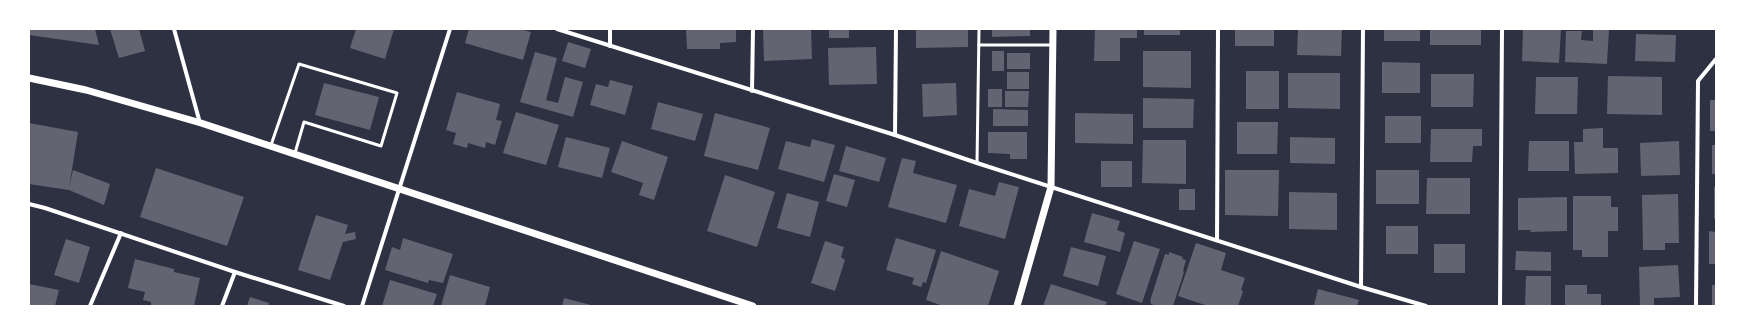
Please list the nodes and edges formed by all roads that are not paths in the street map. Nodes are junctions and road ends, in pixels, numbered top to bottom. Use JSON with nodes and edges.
{"nodes":[{"id":1,"x":174,"y":29,"type":"edge"},
{"id":2,"x":450,"y":29,"type":"edge"},
{"id":3,"x":557,"y":29,"type":"edge"},
{"id":4,"x":610,"y":29,"type":"edge"},
{"id":5,"x":753,"y":29,"type":"edge"},
{"id":6,"x":896,"y":29,"type":"edge"},
{"id":7,"x":979,"y":29,"type":"edge"},
{"id":8,"x":1053,"y":29,"type":"edge"},
{"id":9,"x":1218,"y":29,"type":"edge"},
{"id":10,"x":1363,"y":29,"type":"edge"},
{"id":11,"x":1502,"y":29,"type":"edge"},
{"id":12,"x":980,"y":45,"type":"junction"},
{"id":13,"x":1053,"y":45,"type":"junction"},
{"id":14,"x":610,"y":46,"type":"junction"},
{"id":15,"x":1716,"y":59,"type":"edge"},
{"id":16,"x":29,"y":78,"type":"edge"},
{"id":17,"x":752,"y":91,"type":"junction"},
{"id":18,"x":201,"y":123,"type":"junction"},
{"id":19,"x":895,"y":136,"type":"junction"},
{"id":20,"x":270,"y":146,"type":"junction"},
{"id":21,"x":294,"y":154,"type":"junction"},
{"id":22,"x":976,"y":163,"type":"junction"},
{"id":23,"x":1051,"y":187,"type":"junction"},
{"id":24,"x":399,"y":189,"type":"junction"},
{"id":25,"x":29,"y":204,"type":"edge"},
{"id":26,"x":121,"y":232,"type":"junction"},
{"id":27,"x":1217,"y":240,"type":"junction"},
{"id":28,"x":235,"y":272,"type":"junction"},
{"id":29,"x":1361,"y":287,"type":"junction"},
{"id":30,"x":90,"y":306,"type":"edge"},
{"id":31,"x":222,"y":306,"type":"edge"},
{"id":32,"x":344,"y":306,"type":"edge"},
{"id":33,"x":362,"y":306,"type":"edge"},
{"id":34,"x":753,"y":306,"type":"edge"},
{"id":35,"x":1017,"y":306,"type":"edge"},
{"id":36,"x":1426,"y":306,"type":"edge"},
{"id":37,"x":1500,"y":306,"type":"edge"},
{"id":38,"x":1696,"y":306,"type":"edge"}],
"edges":[{"from":1,"to":18,"type":"street"},
{"from":2,"to":24,"type":"street"},
{"from":3,"to":14,"type":"street"},
{"from":4,"to":14,"type":"street"},
{"from":5,"to":17,"type":"street"},
{"from":6,"to":19,"type":"street"},
{"from":7,"to":12,"type":"lane"},
{"from":8,"to":13,"type":"street"},
{"from":9,"to":27,"type":"street"},
{"from":10,"to":29,"type":"street"},
{"from":11,"to":37,"type":"street"},
{"from":12,"to":13,"type":"lane"},
{"from":12,"to":22,"type":"lane"},
{"from":13,"to":23,"type":"street"},
{"from":14,"to":17,"type":"street"},
{"from":15,"to":38,"type":"street"},
{"from":16,"to":18,"type":"street"},
{"from":17,"to":19,"type":"street"},
{"from":18,"to":20,"type":"street"},
{"from":19,"to":22,"type":"street"},
{"from":20,"to":21,"type":"street"},
{"from":20,"to":21,"type":"lane"},
{"from":21,"to":24,"type":"street"},
{"from":22,"to":23,"type":"street"},
{"from":23,"to":27,"type":"street"},
{"from":23,"to":35,"type":"street"},
{"from":24,"to":33,"type":"street"},
{"from":24,"to":34,"type":"street"},
{"from":25,"to":26,"type":"street"},
{"from":26,"to":28,"type":"street"},
{"from":26,"to":30,"type":"street"},
{"from":27,"to":29,"type":"street"},
{"from":28,"to":31,"type":"street"},
{"from":28,"to":32,"type":"street"},
{"from":29,"to":36,"type":"street"}]}
